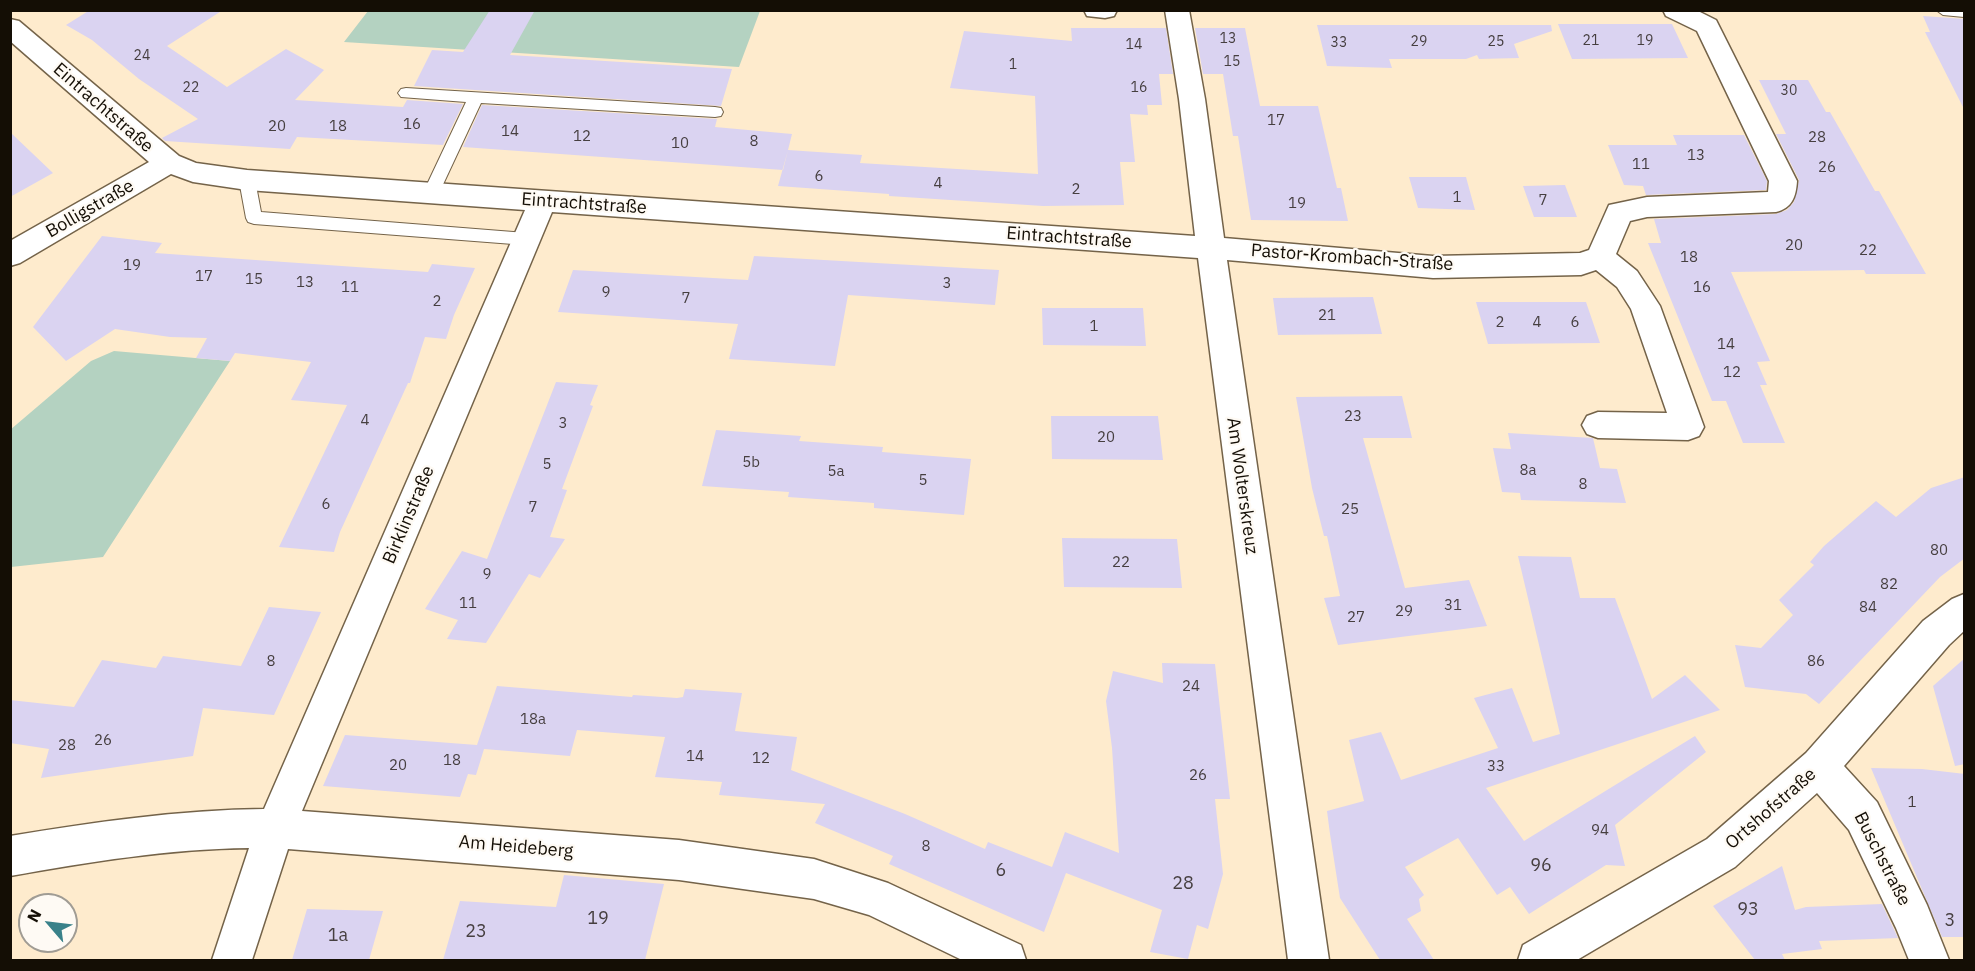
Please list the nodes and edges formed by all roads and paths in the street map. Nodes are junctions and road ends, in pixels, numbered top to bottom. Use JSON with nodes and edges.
{"nodes":[{"id":1,"x":1096,"y":10,"type":"edge"},
{"id":2,"x":1105,"y":10,"type":"edge"},
{"id":3,"x":1177,"y":10,"type":"edge"},
{"id":4,"x":1675,"y":10,"type":"edge"},
{"id":5,"x":1943,"y":10,"type":"edge"},
{"id":6,"x":1965,"y":12,"type":"edge"},
{"id":7,"x":10,"y":27,"type":"edge"},
{"id":8,"x":406,"y":93,"type":"dead end"},
{"id":9,"x":477,"y":98,"type":"junction"},
{"id":10,"x":716,"y":112,"type":"dead end"},
{"id":11,"x":169,"y":163,"type":"junction"},
{"id":12,"x":247,"y":180,"type":"junction"},
{"id":13,"x":431,"y":193,"type":"junction"},
{"id":14,"x":543,"y":201,"type":"junction"},
{"id":15,"x":526,"y":240,"type":"junction"},
{"id":16,"x":1210,"y":248,"type":"junction"},
{"id":17,"x":10,"y":255,"type":"edge"},
{"id":18,"x":1600,"y":257,"type":"junction"},
{"id":19,"x":1598,"y":425,"type":"dead end"},
{"id":20,"x":1965,"y":610,"type":"edge"},
{"id":21,"x":1819,"y":766,"type":"junction"},
{"id":22,"x":275,"y":828,"type":"junction"},
{"id":23,"x":10,"y":856,"type":"edge"},
{"id":24,"x":232,"y":960,"type":"edge"},
{"id":25,"x":1006,"y":960,"type":"edge"},
{"id":26,"x":1309,"y":960,"type":"edge"},
{"id":27,"x":1538,"y":960,"type":"edge"},
{"id":28,"x":1929,"y":960,"type":"edge"}],
"edges":[{"from":1,"to":2,"type":"street"},
{"from":3,"to":16,"type":"street","name":"Am Wolterskreuz"},
{"from":4,"to":18,"type":"street"},
{"from":5,"to":6,"type":"lane"},
{"from":7,"to":11,"type":"street","name":"Eintrachtstraße"},
{"from":8,"to":9,"type":"lane"},
{"from":9,"to":10,"type":"lane"},
{"from":9,"to":13,"type":"lane"},
{"from":11,"to":12,"type":"street","name":"Eintrachtstraße"},
{"from":11,"to":17,"type":"street","name":"Bolligstraße"},
{"from":12,"to":13,"type":"street","name":"Eintrachtstraße"},
{"from":12,"to":15,"type":"lane"},
{"from":13,"to":14,"type":"street","name":"Eintrachtstraße"},
{"from":14,"to":15,"type":"street","name":"Birklinstraße"},
{"from":14,"to":16,"type":"street","name":"Eintrachtstraße"},
{"from":15,"to":22,"type":"street","name":"Birklinstraße"},
{"from":16,"to":18,"type":"street","name":"Pastor-Krombach-Straße"},
{"from":16,"to":26,"type":"street","name":"Am Wolterskreuz"},
{"from":18,"to":19,"type":"street"},
{"from":20,"to":21,"type":"street","name":"Ortshofstraße"},
{"from":21,"to":27,"type":"street","name":"Ortshofstraße"},
{"from":21,"to":28,"type":"street","name":"Buschstraße"},
{"from":22,"to":23,"type":"street","name":"Am Heideberg"},
{"from":22,"to":24,"type":"street","name":"Birklinstraße"},
{"from":22,"to":25,"type":"street","name":"Am Heideberg"}]}
